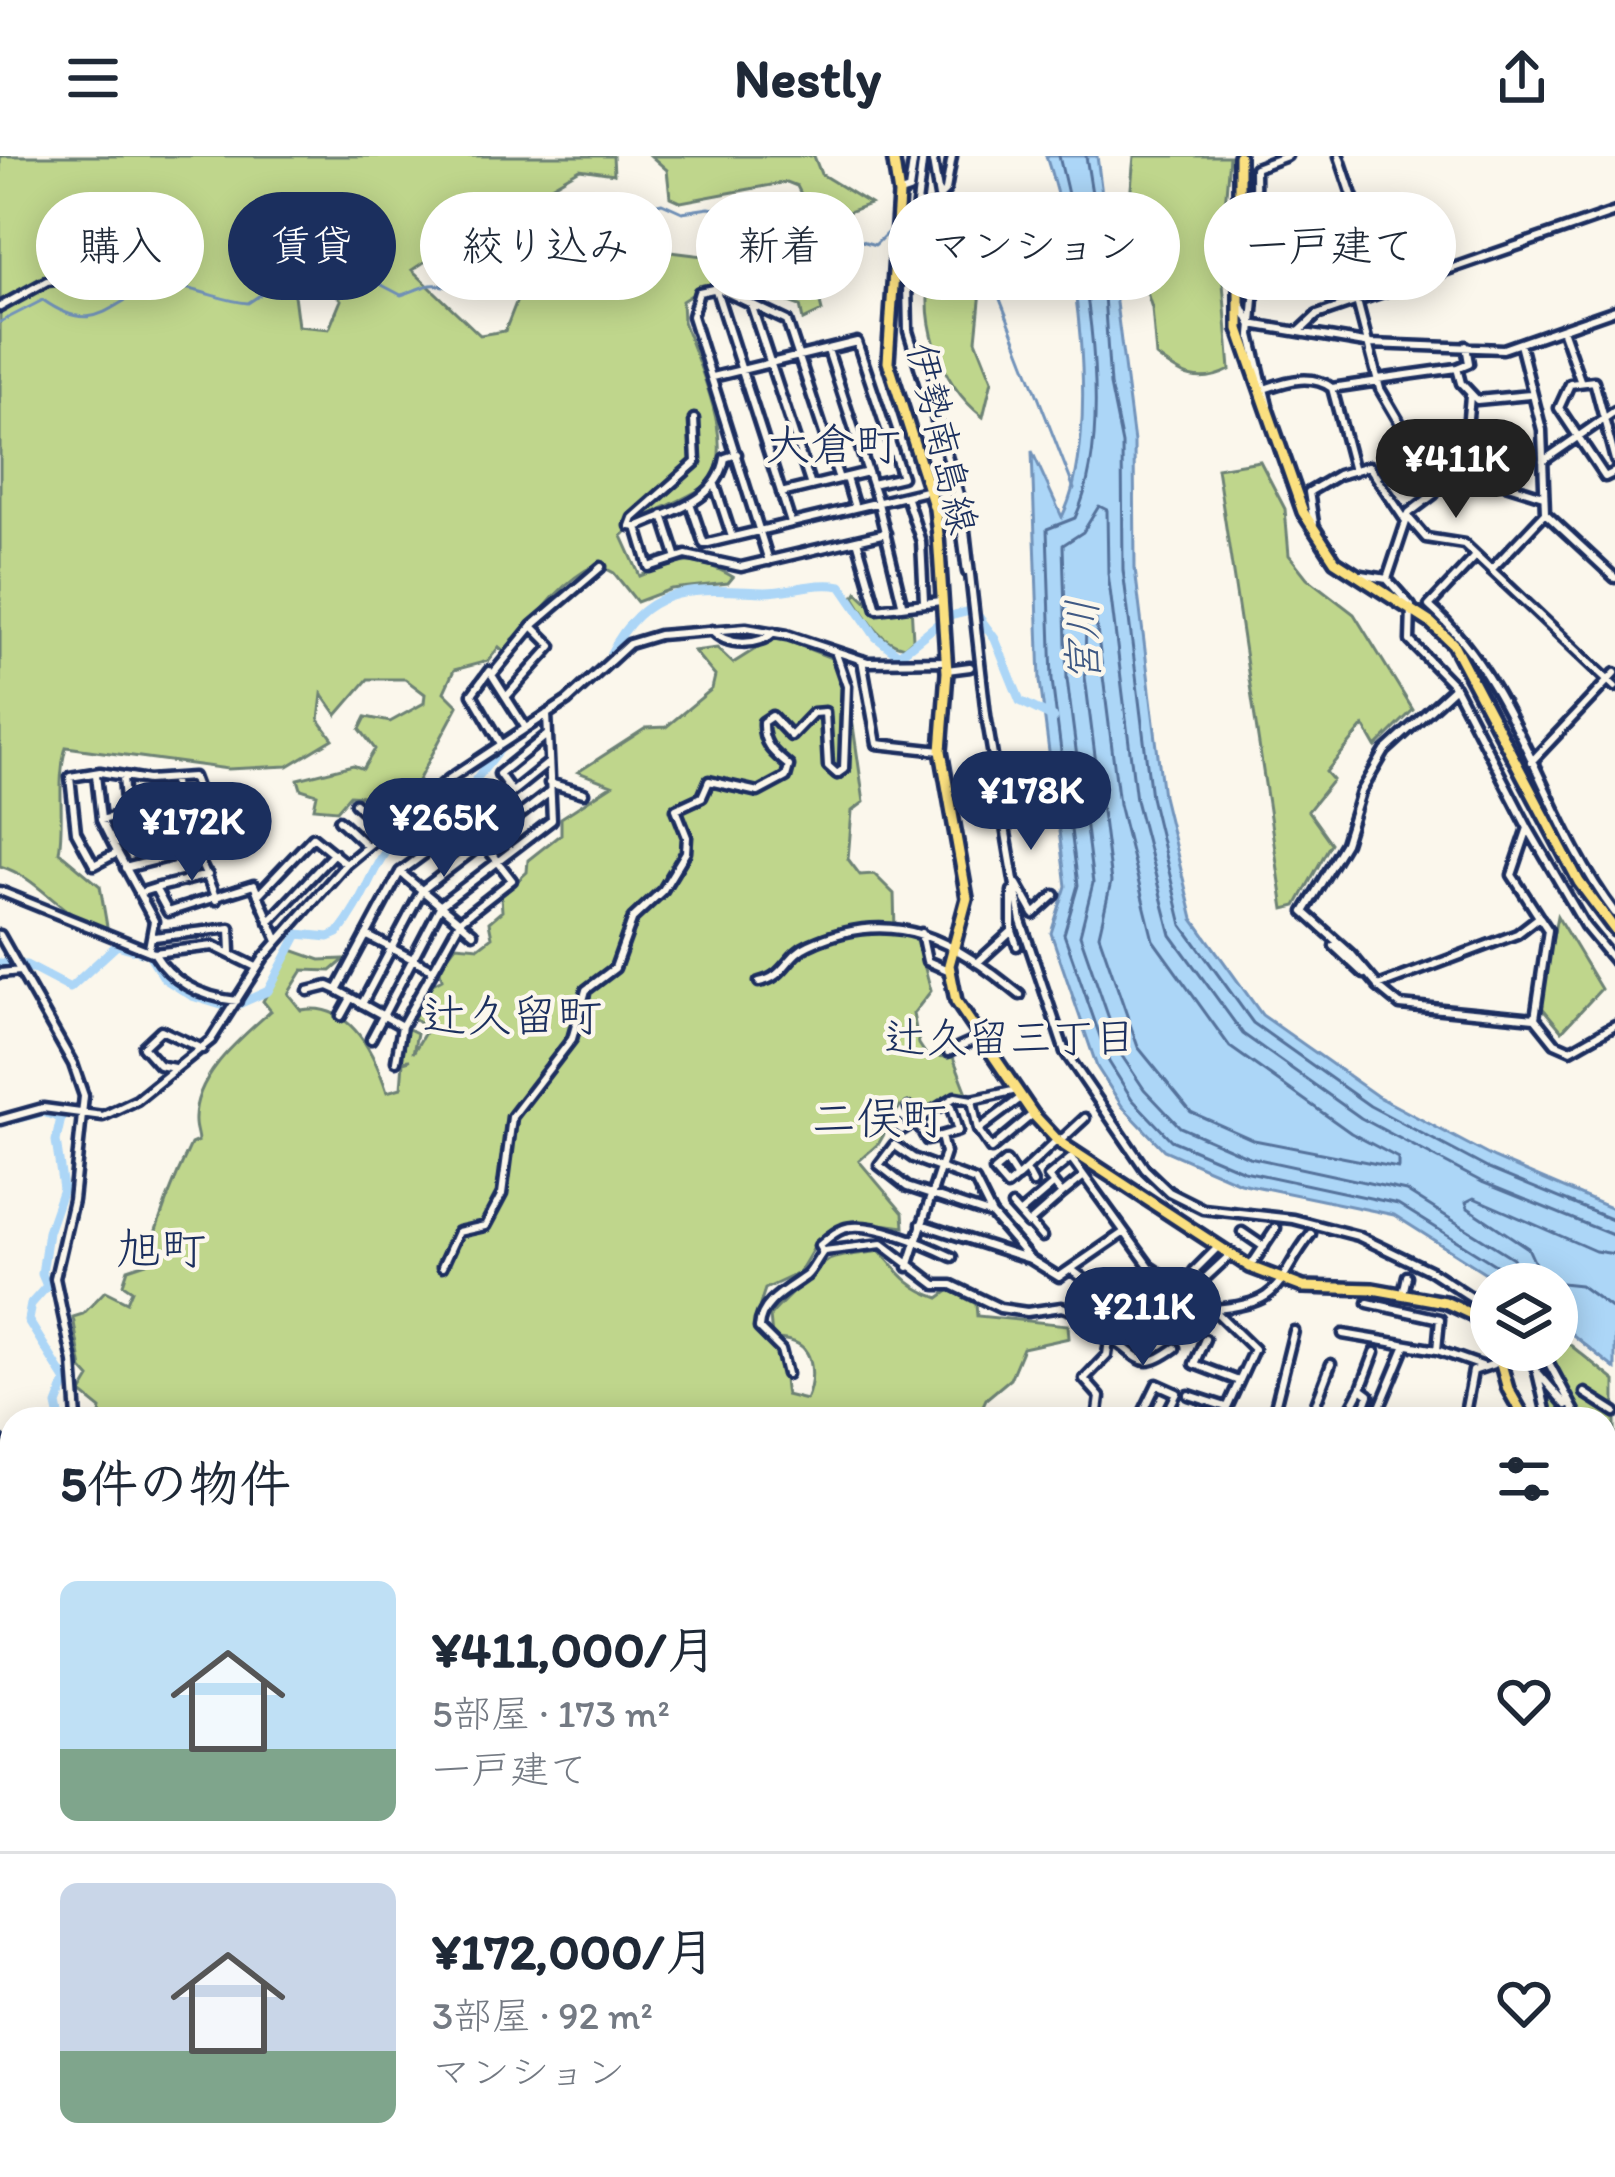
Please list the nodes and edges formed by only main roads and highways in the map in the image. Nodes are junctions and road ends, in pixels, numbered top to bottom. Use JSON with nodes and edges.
{"nodes":[{"id":1,"x":893,"y":156,"type":"edge"},
{"id":2,"x":1239,"y":156,"type":"edge"},
{"id":3,"x":1615,"y":930,"type":"edge"},
{"id":4,"x":1470,"y":1317,"type":"edge"},
{"id":5,"x":1505,"y":1371,"type":"edge"},
{"id":6,"x":1520,"y":1407,"type":"edge"}],
"edges":[{"from":1,"to":4,"type":"main road","name":"伊勢南島線"},
{"from":2,"to":3,"type":"main road"},
{"from":5,"to":6,"type":"main road"}]}
